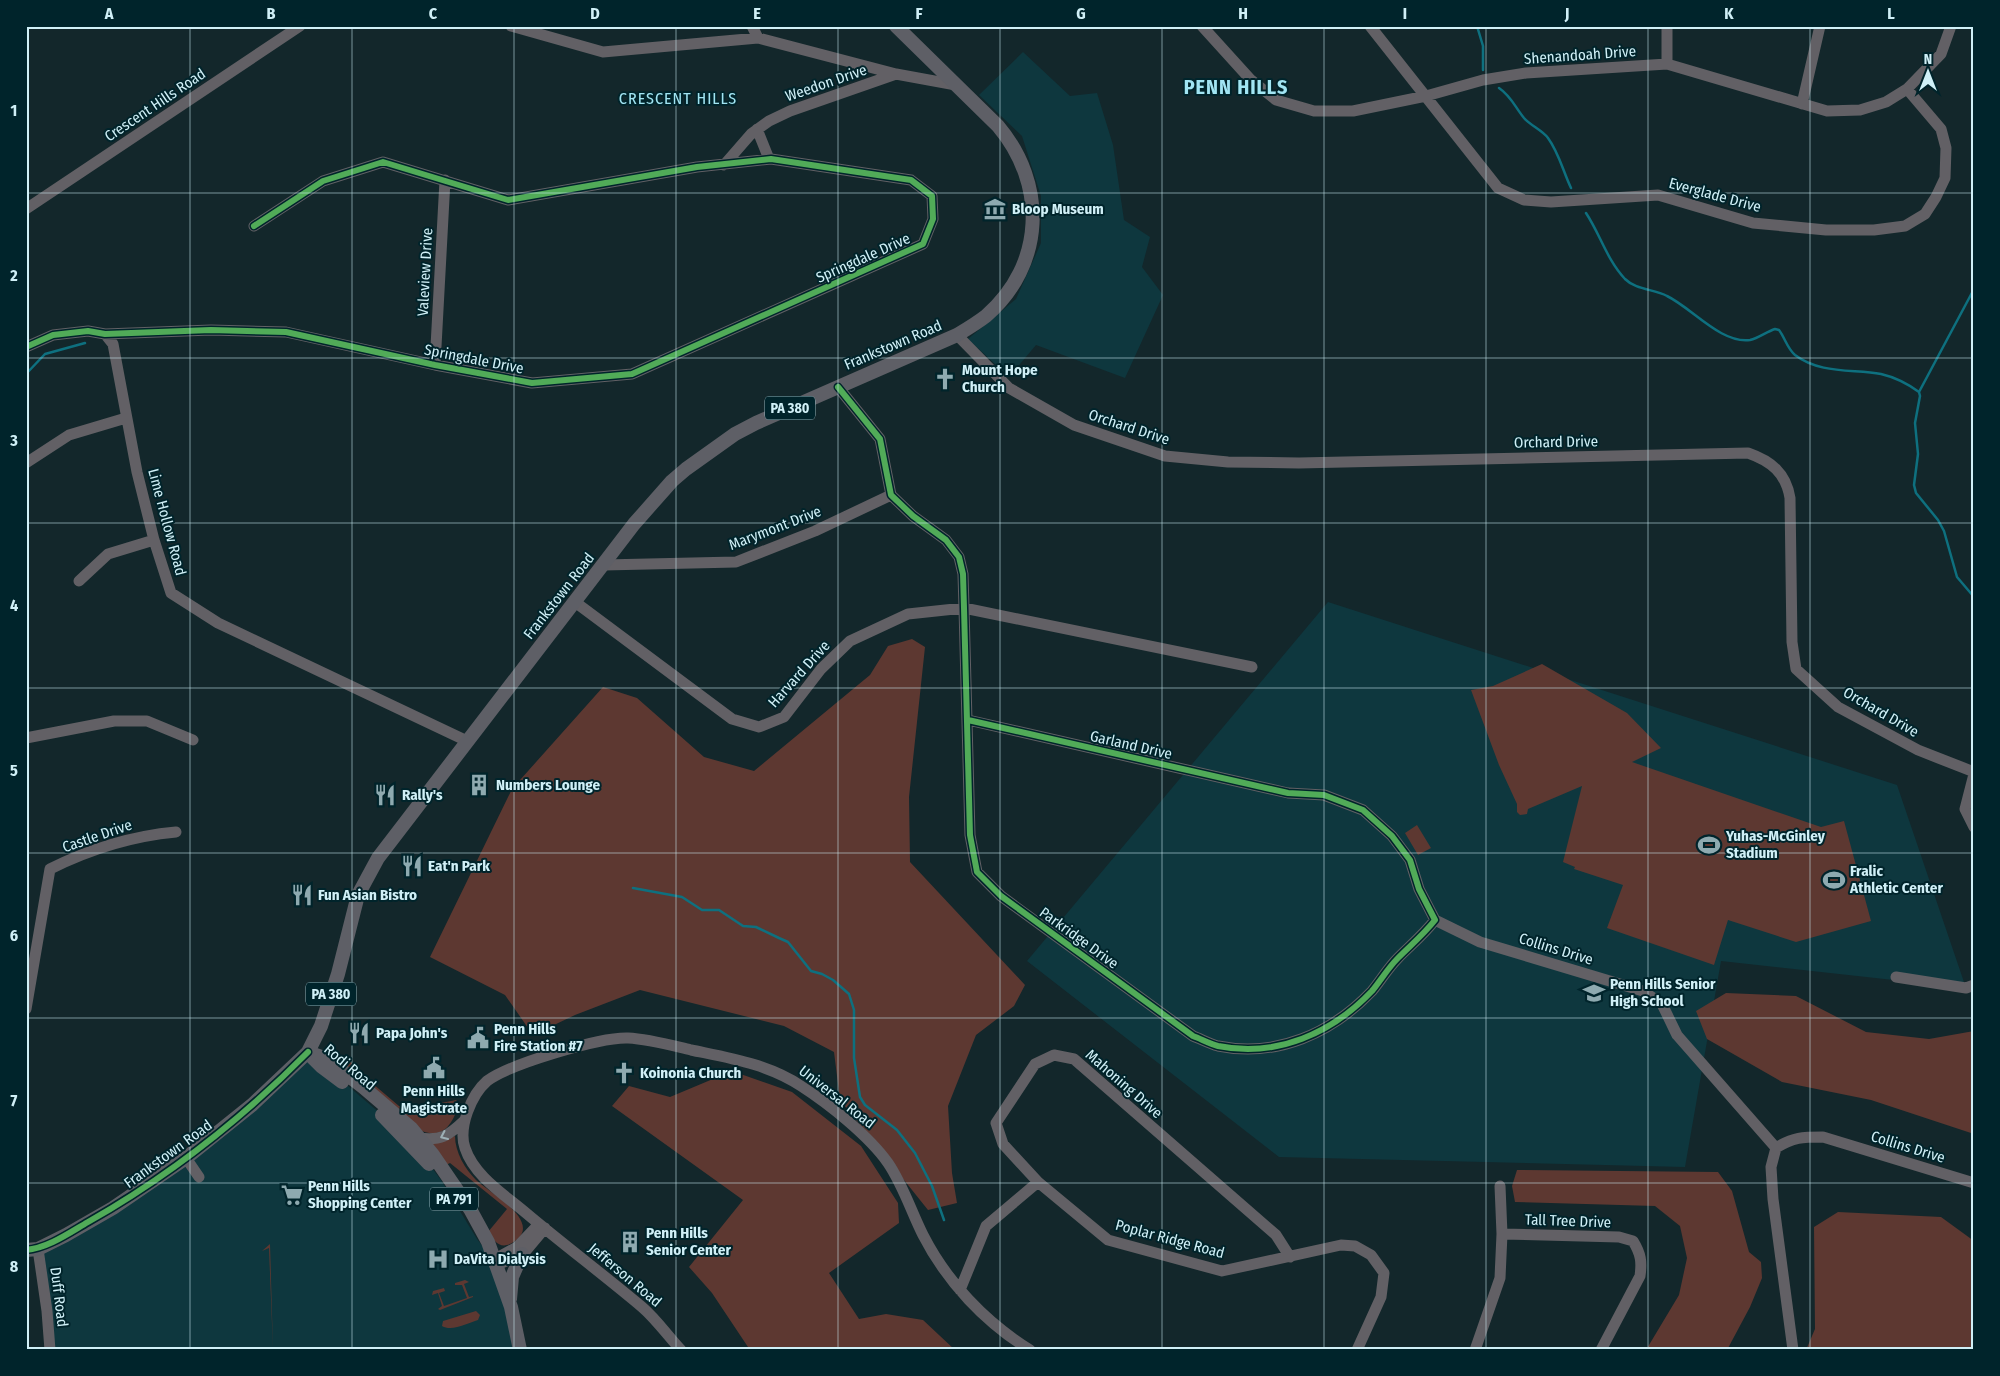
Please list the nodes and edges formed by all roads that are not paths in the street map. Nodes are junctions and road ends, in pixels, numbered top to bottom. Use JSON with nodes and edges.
{"nodes":[{"id":1,"x":300,"y":26,"type":"edge"},
{"id":2,"x":511,"y":26,"type":"edge"},
{"id":3,"x":752,"y":26,"type":"edge"},
{"id":4,"x":896,"y":26,"type":"edge"},
{"id":5,"x":1202,"y":26,"type":"edge"},
{"id":6,"x":1370,"y":26,"type":"edge"},
{"id":7,"x":1667,"y":26,"type":"edge"},
{"id":8,"x":1820,"y":26,"type":"edge"},
{"id":9,"x":1951,"y":26,"type":"edge"},
{"id":10,"x":758,"y":38,"type":"junction"},
{"id":11,"x":1667,"y":64,"type":"junction"},
{"id":12,"x":896,"y":74,"type":"junction"},
{"id":13,"x":956,"y":85,"type":"junction"},
{"id":14,"x":1908,"y":89,"type":"junction"},
{"id":15,"x":1426,"y":96,"type":"junction"},
{"id":16,"x":1802,"y":104,"type":"junction"},
{"id":17,"x":757,"y":129,"type":"junction"},
{"id":18,"x":769,"y":160,"type":"junction"},
{"id":19,"x":724,"y":165,"type":"junction"},
{"id":20,"x":445,"y":180,"type":"junction"},
{"id":21,"x":26,"y":209,"type":"edge"},
{"id":22,"x":254,"y":226,"type":"dead end"},
{"id":23,"x":106,"y":334,"type":"junction"},
{"id":24,"x":957,"y":335,"type":"junction"},
{"id":25,"x":26,"y":347,"type":"edge"},
{"id":26,"x":435,"y":365,"type":"junction"},
{"id":27,"x":838,"y":386,"type":"junction"},
{"id":28,"x":126,"y":418,"type":"junction"},
{"id":29,"x":26,"y":463,"type":"edge"},
{"id":30,"x":891,"y":495,"type":"junction"},
{"id":31,"x":154,"y":540,"type":"junction"},
{"id":32,"x":604,"y":565,"type":"junction"},
{"id":33,"x":79,"y":581,"type":"dead end"},
{"id":34,"x":575,"y":602,"type":"junction"},
{"id":35,"x":964,"y":608,"type":"junction"},
{"id":36,"x":1252,"y":667,"type":"dead end"},
{"id":37,"x":968,"y":720,"type":"junction"},
{"id":38,"x":26,"y":738,"type":"edge"},
{"id":39,"x":193,"y":740,"type":"dead end"},
{"id":40,"x":468,"y":742,"type":"junction"},
{"id":41,"x":1974,"y":773,"type":"edge"},
{"id":42,"x":1974,"y":828,"type":"edge"},
{"id":43,"x":176,"y":832,"type":"dead end"},
{"id":44,"x":1435,"y":920,"type":"junction"},
{"id":45,"x":1896,"y":977,"type":"dead end"},
{"id":46,"x":1974,"y":985,"type":"edge"},
{"id":47,"x":26,"y":1009,"type":"edge"},
{"id":48,"x":308,"y":1052,"type":"junction"},
{"id":49,"x":464,"y":1121,"type":"junction"},
{"id":50,"x":419,"y":1138,"type":"junction"},
{"id":51,"x":1776,"y":1148,"type":"junction"},
{"id":52,"x":186,"y":1158,"type":"junction"},
{"id":53,"x":199,"y":1176,"type":"dead end"},
{"id":54,"x":1038,"y":1182,"type":"junction"},
{"id":55,"x":1974,"y":1184,"type":"edge"},
{"id":56,"x":1500,"y":1186,"type":"dead end"},
{"id":57,"x":515,"y":1204,"type":"joint"},
{"id":58,"x":542,"y":1226,"type":"junction"},
{"id":59,"x":1502,"y":1234,"type":"junction"},
{"id":60,"x":32,"y":1250,"type":"edge"},
{"id":61,"x":522,"y":1254,"type":"junction"},
{"id":62,"x":1290,"y":1258,"type":"junction"},
{"id":63,"x":494,"y":1263,"type":"junction"},
{"id":64,"x":960,"y":1290,"type":"junction"},
{"id":65,"x":510,"y":1307,"type":"junction"},
{"id":66,"x":50,"y":1350,"type":"edge"},
{"id":67,"x":520,"y":1350,"type":"edge"},
{"id":68,"x":681,"y":1350,"type":"edge"},
{"id":69,"x":1030,"y":1350,"type":"edge"},
{"id":70,"x":1357,"y":1350,"type":"edge"},
{"id":71,"x":1475,"y":1350,"type":"edge"},
{"id":72,"x":1601,"y":1350,"type":"edge"},
{"id":73,"x":1793,"y":1350,"type":"edge"}],
"edges":[{"from":1,"to":21,"type":"street","name":"Crescent Hills Road"},
{"from":2,"to":10,"type":"street"},
{"from":3,"to":10,"type":"street"},
{"from":4,"to":13,"type":"main road","name":"Frankstown Road","number":"PA 380"},
{"from":5,"to":15,"type":"street","name":"Shenandoah Drive"},
{"from":6,"to":15,"type":"street","name":"Everglade Drive"},
{"from":7,"to":11,"type":"street"},
{"from":8,"to":16,"type":"street"},
{"from":9,"to":14,"type":"street","name":"Shenandoah Drive"},
{"from":10,"to":12,"type":"street"},
{"from":11,"to":15,"type":"street","name":"Shenandoah Drive"},
{"from":11,"to":16,"type":"street","name":"Shenandoah Drive"},
{"from":12,"to":13,"type":"street","name":"Weedon Drive"},
{"from":12,"to":17,"type":"street","name":"Weedon Drive"},
{"from":13,"to":24,"type":"main road","name":"Frankstown Road","number":"PA 380"},
{"from":14,"to":15,"type":"street","name":"Everglade Drive"},
{"from":14,"to":16,"type":"street","name":"Shenandoah Drive"},
{"from":17,"to":18,"type":"street"},
{"from":17,"to":19,"type":"street","name":"Weedon Drive"},
{"from":18,"to":19,"type":"street","name":"Springdale Drive"},
{"from":18,"to":26,"type":"street","name":"Springdale Drive"},
{"from":19,"to":20,"type":"street","name":"Springdale Drive"},
{"from":20,"to":22,"type":"street","name":"Springdale Drive"},
{"from":20,"to":26,"type":"street","name":"Valeview Drive"},
{"from":23,"to":25,"type":"street"},
{"from":23,"to":26,"type":"street","name":"Springdale Drive"},
{"from":23,"to":28,"type":"street","name":"Lime Hollow Road"},
{"from":24,"to":27,"type":"main road","name":"Frankstown Road","number":"PA 380"},
{"from":24,"to":41,"type":"street","name":"Orchard Drive"},
{"from":27,"to":30,"type":"street"},
{"from":27,"to":32,"type":"main road","name":"Frankstown Road","number":"PA 380"},
{"from":28,"to":29,"type":"street"},
{"from":28,"to":31,"type":"street","name":"Lime Hollow Road"},
{"from":30,"to":32,"type":"street","name":"Marymont Drive"},
{"from":30,"to":35,"type":"street","name":"Parkridge Drive"},
{"from":31,"to":33,"type":"street"},
{"from":31,"to":40,"type":"street","name":"Lime Hollow Road"},
{"from":32,"to":34,"type":"main road","name":"Frankstown Road","number":"PA 380"},
{"from":34,"to":35,"type":"street","name":"Harvard Drive"},
{"from":34,"to":40,"type":"main road","name":"Frankstown Road","number":"PA 380"},
{"from":35,"to":36,"type":"street","name":"Harvard Drive"},
{"from":35,"to":37,"type":"street","name":"Parkridge Drive"},
{"from":37,"to":44,"type":"street","name":"Garland Drive"},
{"from":37,"to":44,"type":"street","name":"Parkridge Drive"},
{"from":38,"to":39,"type":"street"},
{"from":40,"to":48,"type":"main road","name":"Frankstown Road","number":"PA 380"},
{"from":41,"to":42,"type":"street"},
{"from":43,"to":47,"type":"street","name":"Castle Drive"},
{"from":44,"to":51,"type":"street","name":"Collins Drive"},
{"from":45,"to":46,"type":"street"},
{"from":48,"to":50,"type":"main road","name":"Rodi Road","number":"PA 791"},
{"from":48,"to":52,"type":"main road","name":"Frankstown Road","number":"PA 380"},
{"from":48,"to":63,"type":"main road","name":"Rodi Road","number":"PA 791"},
{"from":49,"to":50,"type":"street","name":"Universal Road","one_way":true},
{"from":49,"to":57,"type":"street","name":"Universal Road"},
{"from":49,"to":64,"type":"street","name":"Universal Road"},
{"from":50,"to":63,"type":"main road","name":"Rodi Road","number":"PA 791"},
{"from":51,"to":55,"type":"street","name":"Collins Drive"},
{"from":51,"to":73,"type":"street"},
{"from":52,"to":53,"type":"street"},
{"from":52,"to":60,"type":"main road","name":"Frankstown Road","number":"PA 380"},
{"from":54,"to":62,"type":"street","name":"Poplar Ridge Road"},
{"from":54,"to":62,"type":"street","name":"Mahoning Drive"},
{"from":54,"to":64,"type":"street"},
{"from":56,"to":59,"type":"street"},
{"from":57,"to":58,"type":"street","name":"Jefferson Road"},
{"from":58,"to":61,"type":"street"},
{"from":58,"to":63,"type":"street"},
{"from":58,"to":68,"type":"street","name":"Jefferson Road"},
{"from":59,"to":71,"type":"street"},
{"from":59,"to":72,"type":"street","name":"Tall Tree Drive"},
{"from":60,"to":66,"type":"street","name":"Duff Road"},
{"from":61,"to":63,"type":"street"},
{"from":61,"to":65,"type":"main road"},
{"from":62,"to":70,"type":"street","name":"Poplar Ridge Road"},
{"from":63,"to":65,"type":"main road","name":"Rodi Road","number":"PA 791"},
{"from":64,"to":69,"type":"street","name":"Universal Road"},
{"from":65,"to":67,"type":"main road","name":"Rodi Road","number":"PA 791"}]}
